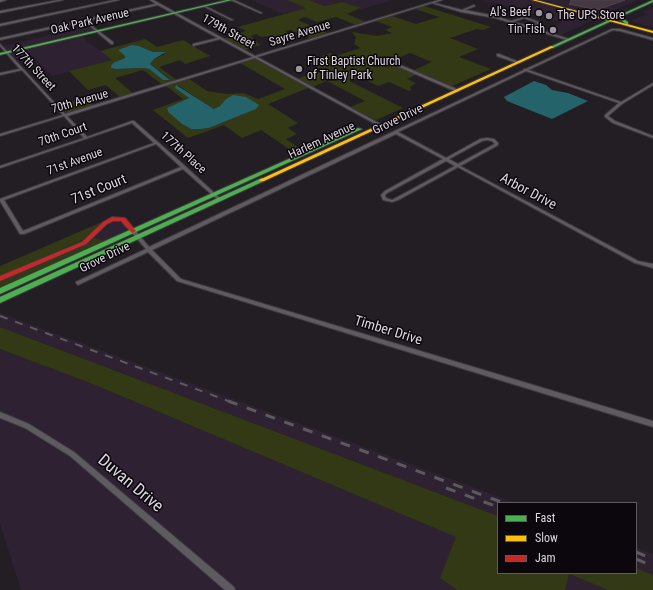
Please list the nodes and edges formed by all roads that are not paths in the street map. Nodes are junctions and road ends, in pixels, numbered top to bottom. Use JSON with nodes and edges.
{"nodes":[{"id":1,"x":5,"y":0,"type":"edge"},
{"id":2,"x":62,"y":0,"type":"edge"},
{"id":3,"x":118,"y":0,"type":"edge"},
{"id":4,"x":151,"y":0,"type":"edge"},
{"id":5,"x":231,"y":0,"type":"edge"},
{"id":6,"x":441,"y":0,"type":"edge"},
{"id":7,"x":533,"y":0,"type":"edge"},
{"id":8,"x":541,"y":0,"type":"edge"},
{"id":9,"x":646,"y":0,"type":"edge"},
{"id":10,"x":0,"y":1,"type":"edge"},
{"id":11,"x":55,"y":1,"type":"edge"},
{"id":12,"x":653,"y":1,"type":"edge"},
{"id":13,"x":432,"y":3,"type":"junction"},
{"id":14,"x":158,"y":4,"type":"junction"},
{"id":15,"x":204,"y":6,"type":"junction"},
{"id":16,"x":474,"y":6,"type":"dead end"},
{"id":17,"x":461,"y":11,"type":"junction"},
{"id":18,"x":0,"y":12,"type":"edge"},
{"id":19,"x":175,"y":13,"type":"junction"},
{"id":20,"x":261,"y":13,"type":"dead end"},
{"id":21,"x":621,"y":15,"type":"junction"},
{"id":22,"x":608,"y":19,"type":"junction"},
{"id":23,"x":232,"y":20,"type":"dead end"},
{"id":24,"x":510,"y":22,"type":"junction"},
{"id":25,"x":627,"y":23,"type":"junction"},
{"id":26,"x":0,"y":25,"type":"edge"},
{"id":27,"x":529,"y":28,"type":"junction"},
{"id":28,"x":94,"y":29,"type":"junction"},
{"id":29,"x":653,"y":31,"type":"edge"},
{"id":30,"x":220,"y":38,"type":"junction"},
{"id":31,"x":0,"y":39,"type":"edge"},
{"id":32,"x":565,"y":39,"type":"junction"},
{"id":33,"x":653,"y":39,"type":"edge"},
{"id":34,"x":112,"y":42,"type":"dead end"},
{"id":35,"x":0,"y":45,"type":"edge"},
{"id":36,"x":194,"y":45,"type":"dead end"},
{"id":37,"x":4,"y":54,"type":"edge"},
{"id":38,"x":498,"y":56,"type":"dead end"},
{"id":39,"x":255,"y":58,"type":"junction"},
{"id":40,"x":391,"y":62,"type":"dead end"},
{"id":41,"x":515,"y":62,"type":"junction"},
{"id":42,"x":22,"y":69,"type":"junction"},
{"id":43,"x":525,"y":70,"type":"junction"},
{"id":44,"x":0,"y":74,"type":"edge"},
{"id":45,"x":653,"y":84,"type":"edge"},
{"id":46,"x":165,"y":86,"type":"joint"},
{"id":47,"x":454,"y":89,"type":"junction"},
{"id":48,"x":621,"y":104,"type":"junction"},
{"id":49,"x":65,"y":115,"type":"junction"},
{"id":50,"x":133,"y":122,"type":"joint"},
{"id":51,"x":378,"y":124,"type":"junction"},
{"id":52,"x":0,"y":129,"type":"edge"},
{"id":53,"x":395,"y":132,"type":"junction"},
{"id":54,"x":2,"y":135,"type":"edge"},
{"id":55,"x":653,"y":137,"type":"edge"},
{"id":56,"x":86,"y":138,"type":"junction"},
{"id":57,"x":156,"y":142,"type":"junction"},
{"id":58,"x":445,"y":159,"type":"junction"},
{"id":59,"x":458,"y":166,"type":"junction"},
{"id":60,"x":0,"y":167,"type":"edge"},
{"id":61,"x":184,"y":167,"type":"junction"},
{"id":62,"x":217,"y":198,"type":"junction"},
{"id":63,"x":1,"y":200,"type":"edge"},
{"id":64,"x":136,"y":234,"type":"junction"},
{"id":65,"x":148,"y":249,"type":"junction"},
{"id":66,"x":653,"y":266,"type":"edge"},
{"id":67,"x":0,"y":279,"type":"edge"},
{"id":68,"x":78,"y":282,"type":"dead end"},
{"id":69,"x":0,"y":291,"type":"edge"},
{"id":70,"x":0,"y":300,"type":"edge"},
{"id":71,"x":0,"y":415,"type":"edge"},
{"id":72,"x":653,"y":424,"type":"edge"},
{"id":73,"x":231,"y":590,"type":"edge"}],
"edges":[{"from":1,"to":10,"type":"street"},
{"from":2,"to":11,"type":"street"},
{"from":3,"to":26,"type":"street"},
{"from":4,"to":14,"type":"street","name":"179th Street"},
{"from":5,"to":15,"type":"main road","name":"Oak Park Avenue"},
{"from":5,"to":20,"type":"street"},
{"from":6,"to":13,"type":"street","name":"Sayre Avenue"},
{"from":7,"to":22,"type":"main road"},
{"from":8,"to":22,"type":"main road"},
{"from":9,"to":22,"type":"main road","name":"Harlem Avenue"},
{"from":11,"to":18,"type":"street"},
{"from":12,"to":21,"type":"main road","name":"Harlem Avenue"},
{"from":13,"to":17,"type":"street"},
{"from":13,"to":39,"type":"street","name":"Sayre Avenue"},
{"from":14,"to":19,"type":"street","name":"179th Street"},
{"from":14,"to":31,"type":"street"},
{"from":15,"to":19,"type":"main road","name":"Oak Park Avenue"},
{"from":15,"to":23,"type":"street"},
{"from":16,"to":17,"type":"street"},
{"from":17,"to":24,"type":"street"},
{"from":19,"to":28,"type":"main road","name":"Oak Park Avenue"},
{"from":19,"to":30,"type":"street","name":"179th Street"},
{"from":21,"to":22,"type":"main road","name":"Harlem Avenue"},
{"from":21,"to":25,"type":"main road"},
{"from":22,"to":25,"type":"main road"},
{"from":22,"to":29,"type":"main road"},
{"from":22,"to":32,"type":"main road","name":"Harlem Avenue"},
{"from":24,"to":27,"type":"street"},
{"from":24,"to":27,"type":"street"},
{"from":25,"to":29,"type":"main road"},
{"from":27,"to":32,"type":"street"},
{"from":28,"to":34,"type":"street"},
{"from":28,"to":37,"type":"main road","name":"Oak Park Avenue"},
{"from":30,"to":36,"type":"street"},
{"from":30,"to":39,"type":"street","name":"179th Street"},
{"from":32,"to":41,"type":"main road","name":"Harlem Avenue"},
{"from":33,"to":43,"type":"street","name":"Grove Drive"},
{"from":35,"to":37,"type":"street","name":"177th Street"},
{"from":37,"to":42,"type":"street","name":"177th Street"},
{"from":38,"to":41,"type":"street"},
{"from":39,"to":46,"type":"street","name":"Sayre Avenue"},
{"from":39,"to":51,"type":"street","name":"179th Street"},
{"from":40,"to":47,"type":"street"},
{"from":41,"to":47,"type":"main road","name":"Harlem Avenue"},
{"from":42,"to":44,"type":"street"},
{"from":42,"to":49,"type":"street","name":"177th Street"},
{"from":43,"to":48,"type":"street"},
{"from":43,"to":53,"type":"street","name":"Grove Drive"},
{"from":45,"to":48,"type":"street"},
{"from":46,"to":49,"type":"street","name":"70th Avenue"},
{"from":47,"to":51,"type":"main road","name":"Harlem Avenue"},
{"from":48,"to":55,"type":"street"},
{"from":49,"to":54,"type":"street","name":"70th Avenue"},
{"from":49,"to":56,"type":"street","name":"177th Street"},
{"from":50,"to":56,"type":"street","name":"70th Court"},
{"from":50,"to":57,"type":"street","name":"177th Place"},
{"from":51,"to":62,"type":"main road","name":"Harlem Avenue"},
{"from":52,"to":54,"type":"street"},
{"from":53,"to":58,"type":"street","name":"Arbor Drive"},
{"from":53,"to":65,"type":"street","name":"Grove Drive"},
{"from":56,"to":60,"type":"street","name":"70th Court"},
{"from":57,"to":61,"type":"street","name":"177th Place"},
{"from":57,"to":63,"type":"street","name":"71st Avenue"},
{"from":58,"to":59,"type":"street","name":"Arbor Drive"},
{"from":58,"to":59,"type":"street"},
{"from":58,"to":59,"type":"street"},
{"from":59,"to":66,"type":"street","name":"Arbor Drive"},
{"from":61,"to":62,"type":"street","name":"177th Place"},
{"from":61,"to":63,"type":"street","name":"71st Court"},
{"from":62,"to":64,"type":"main road","name":"Harlem Avenue"},
{"from":64,"to":65,"type":"street","name":"Timber Drive"},
{"from":64,"to":67,"type":"main road"},
{"from":64,"to":69,"type":"main road","name":"Harlem Avenue"},
{"from":64,"to":70,"type":"main road","name":"Harlem Avenue"},
{"from":65,"to":68,"type":"street","name":"Grove Drive"},
{"from":65,"to":72,"type":"street","name":"Timber Drive"},
{"from":71,"to":73,"type":"street","name":"Duvan Drive"}]}
